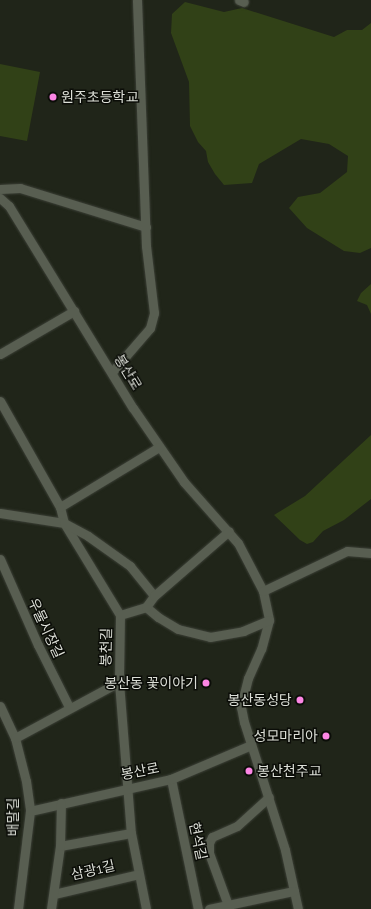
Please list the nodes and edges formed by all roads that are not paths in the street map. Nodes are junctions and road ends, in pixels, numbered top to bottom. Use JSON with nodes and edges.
{"nodes":[{"id":1,"x":137,"y":0,"type":"edge"},
{"id":2,"x":0,"y":189,"type":"edge"},
{"id":3,"x":0,"y":198,"type":"edge"},
{"id":4,"x":146,"y":227,"type":"junction"},
{"id":5,"x":74,"y":311,"type":"junction"},
{"id":6,"x":0,"y":354,"type":"edge"},
{"id":7,"x":112,"y":372,"type":"junction"},
{"id":8,"x":0,"y":401,"type":"edge"},
{"id":9,"x":159,"y":447,"type":"junction"},
{"id":10,"x":60,"y":507,"type":"junction"},
{"id":11,"x":0,"y":513,"type":"edge"},
{"id":12,"x":64,"y":523,"type":"junction"},
{"id":13,"x":229,"y":531,"type":"junction"},
{"id":14,"x":371,"y":553,"type":"edge"},
{"id":15,"x":0,"y":559,"type":"edge"},
{"id":16,"x":263,"y":591,"type":"junction"},
{"id":17,"x":154,"y":596,"type":"junction"},
{"id":18,"x":146,"y":606,"type":"junction"},
{"id":19,"x":120,"y":615,"type":"junction"},
{"id":20,"x":269,"y":620,"type":"junction"},
{"id":21,"x":119,"y":682,"type":"junction"},
{"id":22,"x":0,"y":706,"type":"edge"},
{"id":23,"x":69,"y":707,"type":"junction"},
{"id":24,"x":15,"y":738,"type":"junction"},
{"id":25,"x":251,"y":745,"type":"junction"},
{"id":26,"x":171,"y":779,"type":"junction"},
{"id":27,"x":127,"y":787,"type":"junction"},
{"id":28,"x":269,"y":797,"type":"junction"},
{"id":29,"x":61,"y":803,"type":"junction"},
{"id":30,"x":30,"y":811,"type":"junction"},
{"id":31,"x":131,"y":832,"type":"junction"},
{"id":32,"x":60,"y":846,"type":"junction"},
{"id":33,"x":139,"y":874,"type":"junction"},
{"id":34,"x":294,"y":891,"type":"junction"},
{"id":35,"x":54,"y":894,"type":"junction"},
{"id":36,"x":228,"y":905,"type":"junction"},
{"id":37,"x":18,"y":909,"type":"edge"},
{"id":38,"x":51,"y":909,"type":"edge"},
{"id":39,"x":146,"y":909,"type":"edge"},
{"id":40,"x":198,"y":909,"type":"edge"},
{"id":41,"x":209,"y":909,"type":"edge"},
{"id":42,"x":298,"y":909,"type":"edge"}],
"edges":[{"from":1,"to":4,"type":"street"},
{"from":2,"to":4,"type":"street"},
{"from":3,"to":5,"type":"street","name":"봉산로"},
{"from":4,"to":7,"type":"street"},
{"from":5,"to":6,"type":"street"},
{"from":5,"to":7,"type":"street","name":"봉산로"},
{"from":7,"to":9,"type":"street","name":"봉산로"},
{"from":8,"to":10,"type":"street","name":"봉천길"},
{"from":9,"to":10,"type":"street"},
{"from":9,"to":13,"type":"street","name":"봉산로"},
{"from":10,"to":12,"type":"street","name":"봉천길"},
{"from":11,"to":12,"type":"street"},
{"from":12,"to":17,"type":"street"},
{"from":12,"to":19,"type":"street","name":"봉천길"},
{"from":13,"to":16,"type":"street","name":"봉산로"},
{"from":13,"to":17,"type":"street"},
{"from":14,"to":16,"type":"street"},
{"from":15,"to":23,"type":"street","name":"우물시장길"},
{"from":16,"to":20,"type":"street","name":"봉산로"},
{"from":17,"to":18,"type":"street"},
{"from":18,"to":19,"type":"street"},
{"from":18,"to":20,"type":"street"},
{"from":19,"to":21,"type":"street","name":"봉천길"},
{"from":20,"to":25,"type":"street","name":"봉산로"},
{"from":21,"to":23,"type":"street"},
{"from":21,"to":27,"type":"street","name":"봉천길"},
{"from":22,"to":24,"type":"street","name":"배말길"},
{"from":23,"to":24,"type":"street"},
{"from":24,"to":30,"type":"street","name":"배말길"},
{"from":25,"to":26,"type":"street","name":"봉산로"},
{"from":25,"to":28,"type":"street","name":"봉산로"},
{"from":26,"to":27,"type":"street","name":"봉산로"},
{"from":26,"to":40,"type":"street","name":"현석길"},
{"from":27,"to":29,"type":"street","name":"봉산로"},
{"from":27,"to":31,"type":"street"},
{"from":28,"to":34,"type":"street","name":"봉산로"},
{"from":28,"to":36,"type":"street"},
{"from":29,"to":30,"type":"street","name":"봉산로"},
{"from":29,"to":32,"type":"street"},
{"from":30,"to":37,"type":"street","name":"배말길"},
{"from":31,"to":32,"type":"street","name":"삼광1길"},
{"from":31,"to":33,"type":"street"},
{"from":32,"to":35,"type":"street"},
{"from":33,"to":35,"type":"street","name":"삼광1길"},
{"from":33,"to":39,"type":"street"},
{"from":34,"to":36,"type":"street"},
{"from":34,"to":42,"type":"street","name":"봉산로"},
{"from":35,"to":38,"type":"street"},
{"from":36,"to":41,"type":"street"}]}
